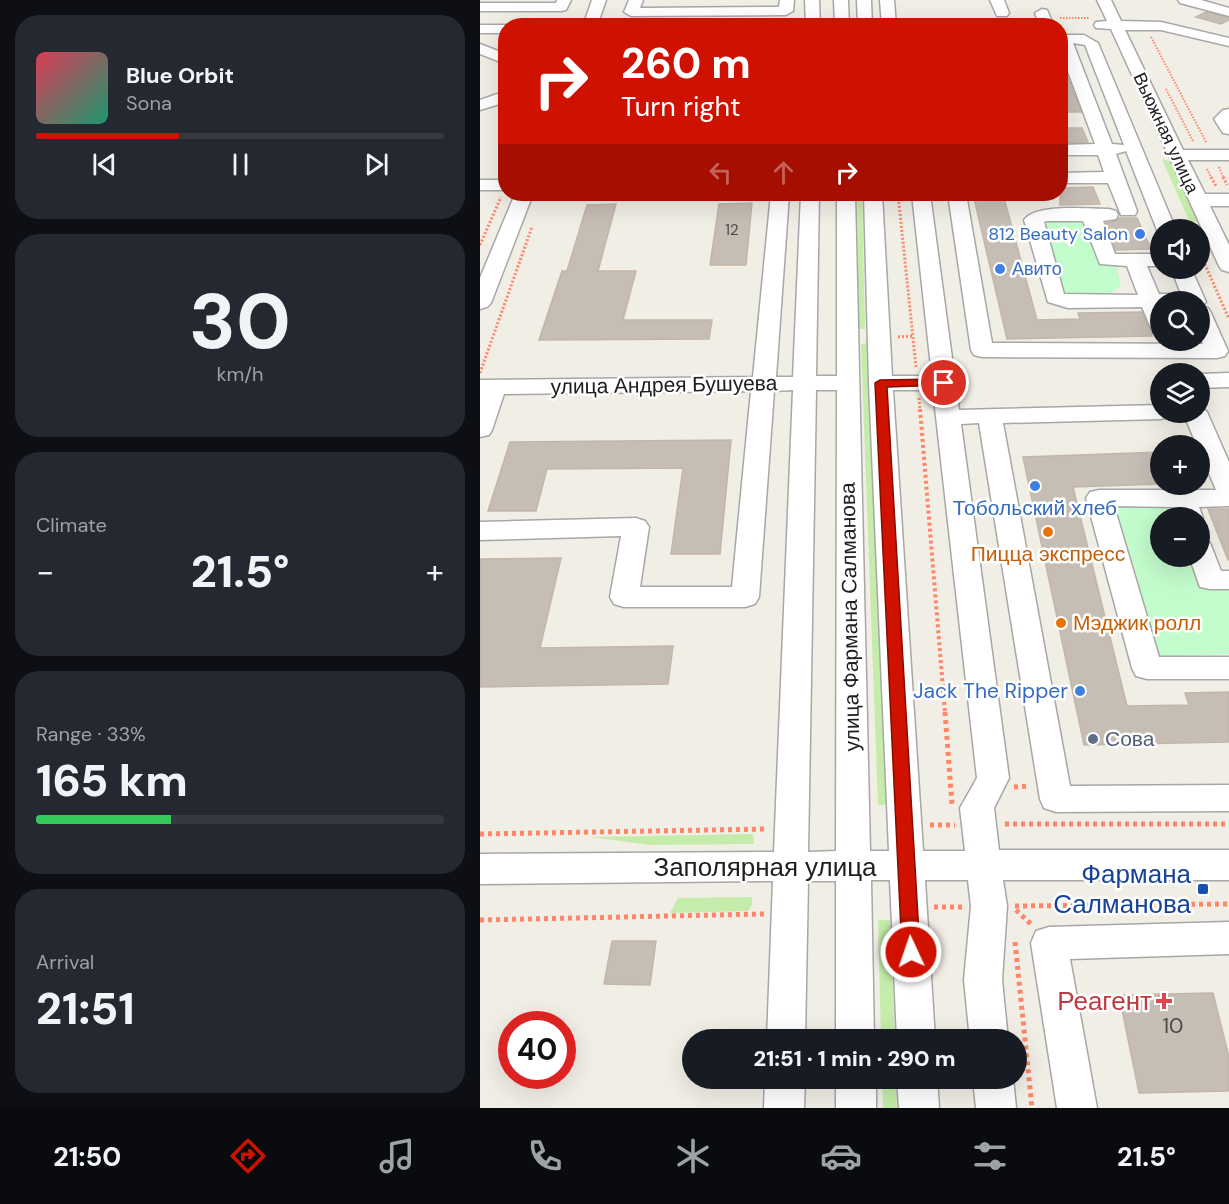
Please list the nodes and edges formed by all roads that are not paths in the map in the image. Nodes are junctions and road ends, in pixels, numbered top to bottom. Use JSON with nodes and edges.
{"nodes":[{"id":1,"x":564,"y":0,"type":"edge"},
{"id":2,"x":599,"y":0,"type":"edge"},
{"id":3,"x":636,"y":0,"type":"edge"},
{"id":4,"x":787,"y":0,"type":"edge"},
{"id":5,"x":812,"y":0,"type":"edge"},
{"id":6,"x":841,"y":0,"type":"edge"},
{"id":7,"x":864,"y":0,"type":"edge"},
{"id":8,"x":887,"y":0,"type":"edge"},
{"id":9,"x":1104,"y":0,"type":"edge"},
{"id":10,"x":1185,"y":0,"type":"edge"},
{"id":11,"x":1205,"y":2,"type":"edge"},
{"id":12,"x":480,"y":7,"type":"edge"},
{"id":13,"x":1229,"y":12,"type":"edge"},
{"id":14,"x":593,"y":18,"type":"edge"},
{"id":15,"x":813,"y":18,"type":"edge"},
{"id":16,"x":842,"y":18,"type":"edge"},
{"id":17,"x":865,"y":18,"type":"edge"},
{"id":18,"x":888,"y":18,"type":"edge"},
{"id":19,"x":1116,"y":25,"type":"junction"},
{"id":20,"x":480,"y":29,"type":"edge"},
{"id":21,"x":498,"y":29,"type":"edge"},
{"id":22,"x":1068,"y":34,"type":"edge"},
{"id":23,"x":1068,"y":36,"type":"edge"},
{"id":24,"x":1229,"y":42,"type":"edge"},
{"id":25,"x":480,"y":49,"type":"edge"},
{"id":26,"x":1068,"y":51,"type":"edge"},
{"id":27,"x":498,"y":57,"type":"edge"},
{"id":28,"x":480,"y":90,"type":"edge"},
{"id":29,"x":498,"y":97,"type":"edge"},
{"id":30,"x":498,"y":99,"type":"edge"},
{"id":31,"x":480,"y":105,"type":"edge"},
{"id":32,"x":1229,"y":114,"type":"edge"},
{"id":33,"x":1229,"y":129,"type":"edge"},
{"id":34,"x":1135,"y":149,"type":"junction"},
{"id":35,"x":1068,"y":152,"type":"edge"},
{"id":36,"x":1176,"y":155,"type":"junction"},
{"id":37,"x":1214,"y":155,"type":"edge"},
{"id":38,"x":1068,"y":163,"type":"edge"},
{"id":39,"x":1109,"y":163,"type":"junction"},
{"id":40,"x":1068,"y":176,"type":"edge"},
{"id":41,"x":480,"y":185,"type":"edge"},
{"id":42,"x":498,"y":185,"type":"edge"},
{"id":43,"x":1227,"y":196,"type":"edge"},
{"id":44,"x":1197,"y":200,"type":"junction"},
{"id":45,"x":521,"y":201,"type":"edge"},
{"id":46,"x":779,"y":201,"type":"edge"},
{"id":47,"x":810,"y":201,"type":"edge"},
{"id":48,"x":846,"y":201,"type":"edge"},
{"id":49,"x":873,"y":201,"type":"edge"},
{"id":50,"x":922,"y":201,"type":"edge"},
{"id":51,"x":958,"y":201,"type":"edge"},
{"id":52,"x":1128,"y":211,"type":"junction"},
{"id":53,"x":1161,"y":211,"type":"junction"},
{"id":54,"x":1091,"y":215,"type":"junction"},
{"id":55,"x":1164,"y":219,"type":"edge"},
{"id":56,"x":1107,"y":260,"type":"junction"},
{"id":57,"x":1135,"y":260,"type":"junction"},
{"id":58,"x":1150,"y":260,"type":"edge"},
{"id":59,"x":1229,"y":266,"type":"edge"},
{"id":60,"x":1053,"y":292,"type":"junction"},
{"id":61,"x":1150,"y":299,"type":"edge"},
{"id":62,"x":1150,"y":302,"type":"edge"},
{"id":63,"x":480,"y":303,"type":"edge"},
{"id":64,"x":1210,"y":336,"type":"edge"},
{"id":65,"x":1150,"y":346,"type":"edge"},
{"id":66,"x":1210,"y":350,"type":"edge"},
{"id":67,"x":1229,"y":380,"type":"edge"},
{"id":68,"x":1210,"y":381,"type":"edge"},
{"id":69,"x":485,"y":382,"type":"edge"},
{"id":70,"x":848,"y":383,"type":"junction"},
{"id":71,"x":880,"y":383,"type":"junction"},
{"id":72,"x":944,"y":383,"type":"junction"},
{"id":73,"x":805,"y":384,"type":"junction"},
{"id":74,"x":763,"y":385,"type":"junction"},
{"id":75,"x":1150,"y":412,"type":"edge"},
{"id":76,"x":990,"y":416,"type":"junction"},
{"id":77,"x":948,"y":417,"type":"junction"},
{"id":78,"x":1200,"y":423,"type":"edge"},
{"id":79,"x":480,"y":430,"type":"edge"},
{"id":80,"x":1229,"y":490,"type":"edge"},
{"id":81,"x":1229,"y":498,"type":"edge"},
{"id":82,"x":1178,"y":507,"type":"edge"},
{"id":83,"x":1191,"y":507,"type":"edge"},
{"id":84,"x":480,"y":531,"type":"edge"},
{"id":85,"x":1206,"y":567,"type":"edge"},
{"id":86,"x":1229,"y":580,"type":"edge"},
{"id":87,"x":1229,"y":668,"type":"edge"},
{"id":88,"x":1229,"y":798,"type":"edge"},
{"id":89,"x":995,"y":864,"type":"junction"},
{"id":90,"x":1229,"y":865,"type":"edge"},
{"id":91,"x":907,"y":866,"type":"junction"},
{"id":92,"x":792,"y":867,"type":"junction"},
{"id":93,"x":853,"y":868,"type":"junction"},
{"id":94,"x":480,"y":869,"type":"edge"},
{"id":95,"x":1229,"y":938,"type":"edge"},
{"id":96,"x":786,"y":1029,"type":"edge"},
{"id":97,"x":855,"y":1029,"type":"edge"},
{"id":98,"x":915,"y":1029,"type":"edge"},
{"id":99,"x":988,"y":1029,"type":"edge"},
{"id":100,"x":785,"y":1089,"type":"edge"},
{"id":101,"x":856,"y":1089,"type":"edge"},
{"id":102,"x":918,"y":1089,"type":"edge"},
{"id":103,"x":994,"y":1089,"type":"edge"},
{"id":104,"x":784,"y":1108,"type":"edge"},
{"id":105,"x":856,"y":1108,"type":"edge"},
{"id":106,"x":919,"y":1108,"type":"edge"},
{"id":107,"x":996,"y":1108,"type":"edge"},
{"id":108,"x":1077,"y":1108,"type":"edge"}],
"edges":[{"from":1,"to":12,"type":"street"},
{"from":2,"to":14,"type":"street"},
{"from":3,"to":4,"type":"street"},
{"from":5,"to":15,"type":"street"},
{"from":6,"to":16,"type":"street"},
{"from":7,"to":17,"type":"street"},
{"from":8,"to":18,"type":"street"},
{"from":9,"to":19,"type":"street","name":"Вьюжная улица"},
{"from":10,"to":11,"type":"street"},
{"from":11,"to":13,"type":"street"},
{"from":19,"to":22,"type":"street"},
{"from":19,"to":24,"type":"street"},
{"from":19,"to":36,"type":"street","name":"Вьюжная улица"},
{"from":20,"to":21,"type":"street"},
{"from":23,"to":34,"type":"street"},
{"from":25,"to":27,"type":"street"},
{"from":26,"to":39,"type":"street"},
{"from":28,"to":29,"type":"street"},
{"from":30,"to":31,"type":"street"},
{"from":32,"to":33,"type":"street"},
{"from":34,"to":39,"type":"street"},
{"from":34,"to":53,"type":"street"},
{"from":35,"to":39,"type":"street"},
{"from":36,"to":37,"type":"street"},
{"from":36,"to":44,"type":"street","name":"Вьюжная улица"},
{"from":38,"to":39,"type":"street"},
{"from":39,"to":40,"type":"street"},
{"from":39,"to":52,"type":"street"},
{"from":41,"to":42,"type":"street"},
{"from":43,"to":44,"type":"street"},
{"from":44,"to":59,"type":"street","name":"Вьюжная улица"},
{"from":45,"to":63,"type":"street"},
{"from":46,"to":74,"type":"street"},
{"from":47,"to":73,"type":"street"},
{"from":48,"to":70,"type":"street","name":"улица Фармана Салманова"},
{"from":49,"to":71,"type":"street","name":"улица Фармана Салманова"},
{"from":50,"to":72,"type":"street"},
{"from":51,"to":65,"type":"street"},
{"from":52,"to":53,"type":"street"},
{"from":52,"to":54,"type":"street"},
{"from":53,"to":55,"type":"street"},
{"from":54,"to":56,"type":"street"},
{"from":54,"to":60,"type":"street"},
{"from":56,"to":57,"type":"street"},
{"from":56,"to":60,"type":"street"},
{"from":57,"to":58,"type":"street"},
{"from":57,"to":61,"type":"street"},
{"from":60,"to":62,"type":"street"},
{"from":64,"to":66,"type":"street"},
{"from":67,"to":68,"type":"street"},
{"from":69,"to":74,"type":"street","name":"улица Андрея Бушуева"},
{"from":69,"to":79,"type":"street"},
{"from":70,"to":73,"type":"street","name":"улица Андрея Бушуева"},
{"from":70,"to":93,"type":"street","name":"улица Фармана Салманова"},
{"from":71,"to":72,"type":"street"},
{"from":71,"to":91,"type":"street","name":"улица Фармана Салманова"},
{"from":72,"to":77,"type":"street"},
{"from":73,"to":74,"type":"street","name":"улица Андрея Бушуева"},
{"from":73,"to":92,"type":"street"},
{"from":74,"to":84,"type":"street"},
{"from":75,"to":76,"type":"street"},
{"from":76,"to":77,"type":"street"},
{"from":76,"to":88,"type":"street"},
{"from":77,"to":89,"type":"street"},
{"from":78,"to":80,"type":"street"},
{"from":81,"to":83,"type":"street"},
{"from":82,"to":87,"type":"street"},
{"from":85,"to":86,"type":"street"},
{"from":89,"to":90,"type":"street","name":"Заполярная улица"},
{"from":89,"to":91,"type":"street","name":"Заполярная улица"},
{"from":89,"to":99,"type":"street"},
{"from":91,"to":93,"type":"street","name":"Заполярная улица"},
{"from":91,"to":98,"type":"street","name":"улица Фармана Салманова"},
{"from":92,"to":93,"type":"street","name":"Заполярная улица"},
{"from":92,"to":94,"type":"street","name":"Заполярная улица"},
{"from":92,"to":96,"type":"street"},
{"from":93,"to":97,"type":"street","name":"улица Фармана Салманова"},
{"from":95,"to":108,"type":"street"},
{"from":100,"to":104,"type":"street"},
{"from":101,"to":105,"type":"street"},
{"from":102,"to":106,"type":"street"},
{"from":103,"to":107,"type":"street"}]}
